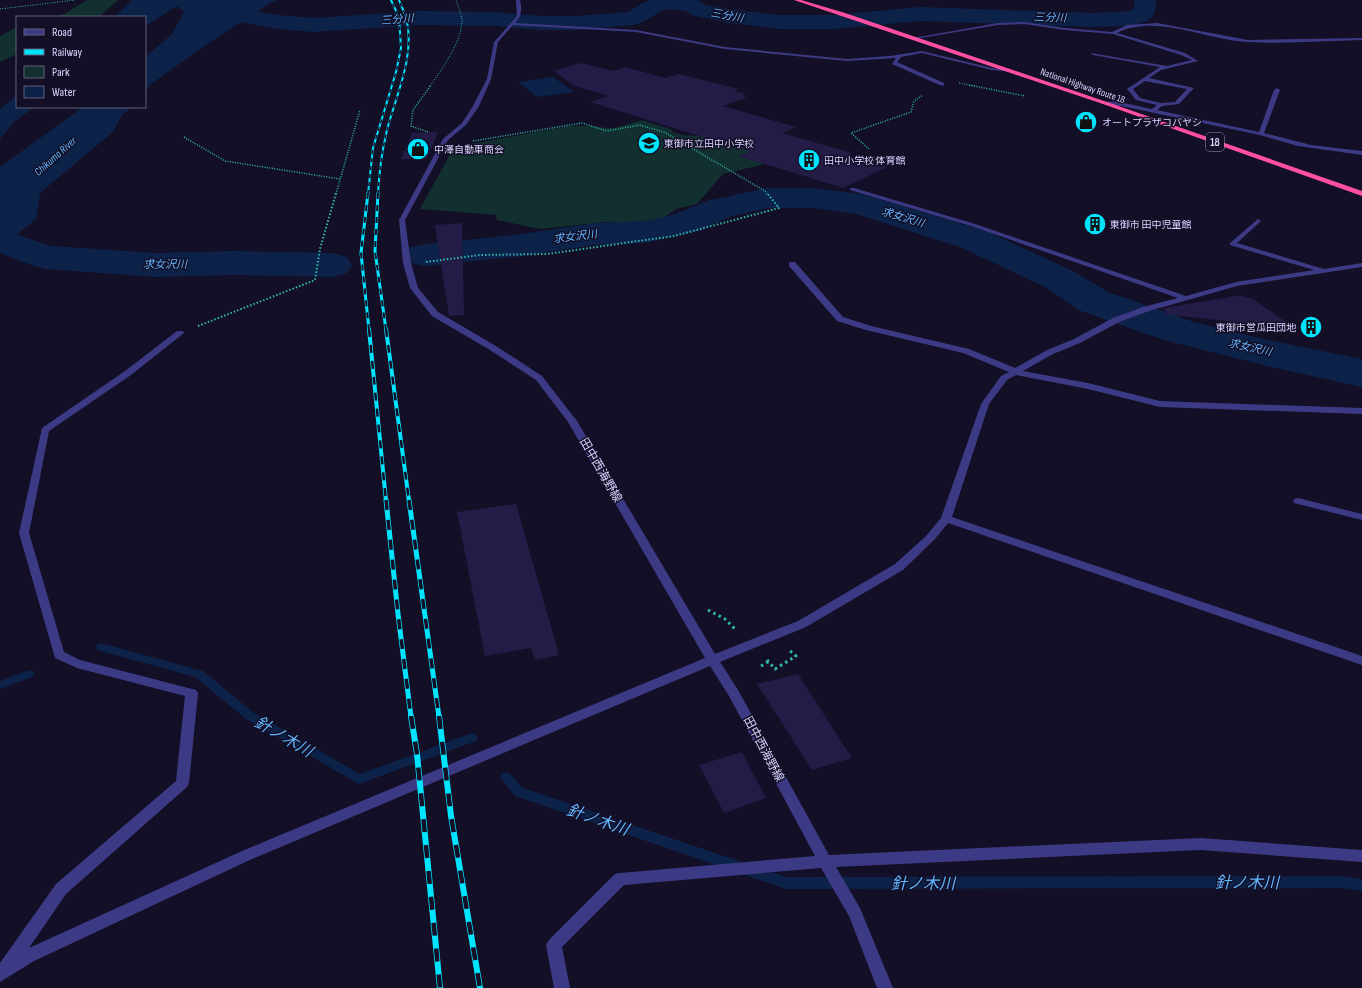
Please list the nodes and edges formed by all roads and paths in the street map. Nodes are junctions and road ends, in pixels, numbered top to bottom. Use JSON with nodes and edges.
{"nodes":[{"id":1,"x":75,"y":0,"type":"edge"},
{"id":2,"x":456,"y":0,"type":"edge"},
{"id":3,"x":518,"y":0,"type":"edge"},
{"id":4,"x":796,"y":0,"type":"edge"},
{"id":5,"x":0,"y":9,"type":"edge"},
{"id":6,"x":513,"y":24,"type":"junction"},
{"id":7,"x":1113,"y":33,"type":"junction"},
{"id":8,"x":915,"y":38,"type":"junction"},
{"id":9,"x":1362,"y":39,"type":"edge"},
{"id":10,"x":899,"y":56,"type":"junction"},
{"id":11,"x":1086,"y":57,"type":"dead end"},
{"id":12,"x":1167,"y":68,"type":"junction"},
{"id":13,"x":1012,"y":71,"type":"junction"},
{"id":14,"x":1145,"y":79,"type":"junction"},
{"id":15,"x":942,"y":84,"type":"junction"},
{"id":16,"x":1277,"y":90,"type":"dead end"},
{"id":17,"x":1026,"y":96,"type":"dead end"},
{"id":18,"x":1105,"y":103,"type":"junction"},
{"id":19,"x":1161,"y":105,"type":"junction"},
{"id":20,"x":360,"y":110,"type":"dead end"},
{"id":21,"x":1152,"y":111,"type":"junction"},
{"id":22,"x":1261,"y":134,"type":"junction"},
{"id":23,"x":184,"y":137,"type":"dead end"},
{"id":24,"x":444,"y":143,"type":"junction"},
{"id":25,"x":869,"y":149,"type":"dead end"},
{"id":26,"x":1362,"y":153,"type":"edge"},
{"id":27,"x":340,"y":179,"type":"junction"},
{"id":28,"x":852,"y":189,"type":"dead end"},
{"id":29,"x":1362,"y":194,"type":"edge"},
{"id":30,"x":1258,"y":221,"type":"dead end"},
{"id":31,"x":408,"y":264,"type":"junction"},
{"id":32,"x":792,"y":264,"type":"dead end"},
{"id":33,"x":1362,"y":265,"type":"edge"},
{"id":34,"x":1324,"y":271,"type":"junction"},
{"id":35,"x":1186,"y":298,"type":"junction"},
{"id":36,"x":180,"y":333,"type":"joint"},
{"id":37,"x":1016,"y":372,"type":"junction"},
{"id":38,"x":1362,"y":411,"type":"edge"},
{"id":39,"x":1298,"y":501,"type":"dead end"},
{"id":40,"x":1362,"y":517,"type":"edge"},
{"id":41,"x":946,"y":519,"type":"junction"},
{"id":42,"x":705,"y":604,"type":"dead end"},
{"id":43,"x":725,"y":619,"type":"dead end"},
{"id":44,"x":782,"y":654,"type":"dead end"},
{"id":45,"x":775,"y":658,"type":"dead end"},
{"id":46,"x":712,"y":660,"type":"junction"},
{"id":47,"x":1362,"y":661,"type":"edge"},
{"id":48,"x":761,"y":666,"type":"dead end"},
{"id":49,"x":775,"y":669,"type":"dead end"},
{"id":50,"x":1362,"y":856,"type":"edge"},
{"id":51,"x":825,"y":861,"type":"junction"},
{"id":52,"x":1,"y":974,"type":"edge"},
{"id":53,"x":562,"y":988,"type":"edge"},
{"id":54,"x":885,"y":988,"type":"edge"}],
"edges":[{"from":1,"to":5,"type":"path"},
{"from":2,"to":24,"type":"path"},
{"from":3,"to":6,"type":"street","name":"田中西海野線"},
{"from":4,"to":8,"type":"highway","name":"National Highway Route 18","number":"18"},
{"from":6,"to":10,"type":"street"},
{"from":6,"to":24,"type":"street","name":"田中西海野線"},
{"from":7,"to":8,"type":"street"},
{"from":7,"to":9,"type":"street"},
{"from":7,"to":12,"type":"street"},
{"from":8,"to":13,"type":"highway","name":"National Highway Route 18","number":"18"},
{"from":10,"to":13,"type":"street"},
{"from":10,"to":15,"type":"street"},
{"from":11,"to":12,"type":"street"},
{"from":12,"to":14,"type":"street"},
{"from":13,"to":18,"type":"highway","name":"National Highway Route 18","number":"18"},
{"from":14,"to":19,"type":"street"},
{"from":14,"to":19,"type":"street"},
{"from":15,"to":17,"type":"path"},
{"from":15,"to":25,"type":"path"},
{"from":16,"to":22,"type":"street"},
{"from":18,"to":21,"type":"street"},
{"from":18,"to":29,"type":"highway","name":"National Highway Route 18","number":"18"},
{"from":19,"to":21,"type":"street"},
{"from":20,"to":27,"type":"path"},
{"from":21,"to":22,"type":"street"},
{"from":22,"to":26,"type":"street"},
{"from":23,"to":27,"type":"path"},
{"from":24,"to":31,"type":"street","name":"田中西海野線"},
{"from":24,"to":31,"type":"path"},
{"from":27,"to":36,"type":"path"},
{"from":28,"to":35,"type":"street"},
{"from":30,"to":34,"type":"street"},
{"from":31,"to":46,"type":"street","name":"田中西海野線"},
{"from":32,"to":37,"type":"street"},
{"from":33,"to":34,"type":"street"},
{"from":34,"to":35,"type":"street"},
{"from":35,"to":37,"type":"street"},
{"from":36,"to":52,"type":"street"},
{"from":37,"to":38,"type":"street"},
{"from":37,"to":41,"type":"street"},
{"from":39,"to":40,"type":"street"},
{"from":41,"to":46,"type":"street"},
{"from":41,"to":47,"type":"street"},
{"from":42,"to":43,"type":"path"},
{"from":44,"to":49,"type":"path"},
{"from":45,"to":48,"type":"path"},
{"from":46,"to":51,"type":"street","name":"田中西海野線"},
{"from":46,"to":52,"type":"street"},
{"from":50,"to":51,"type":"street"},
{"from":51,"to":53,"type":"street"},
{"from":51,"to":54,"type":"street","name":"田中西海野線"}]}
